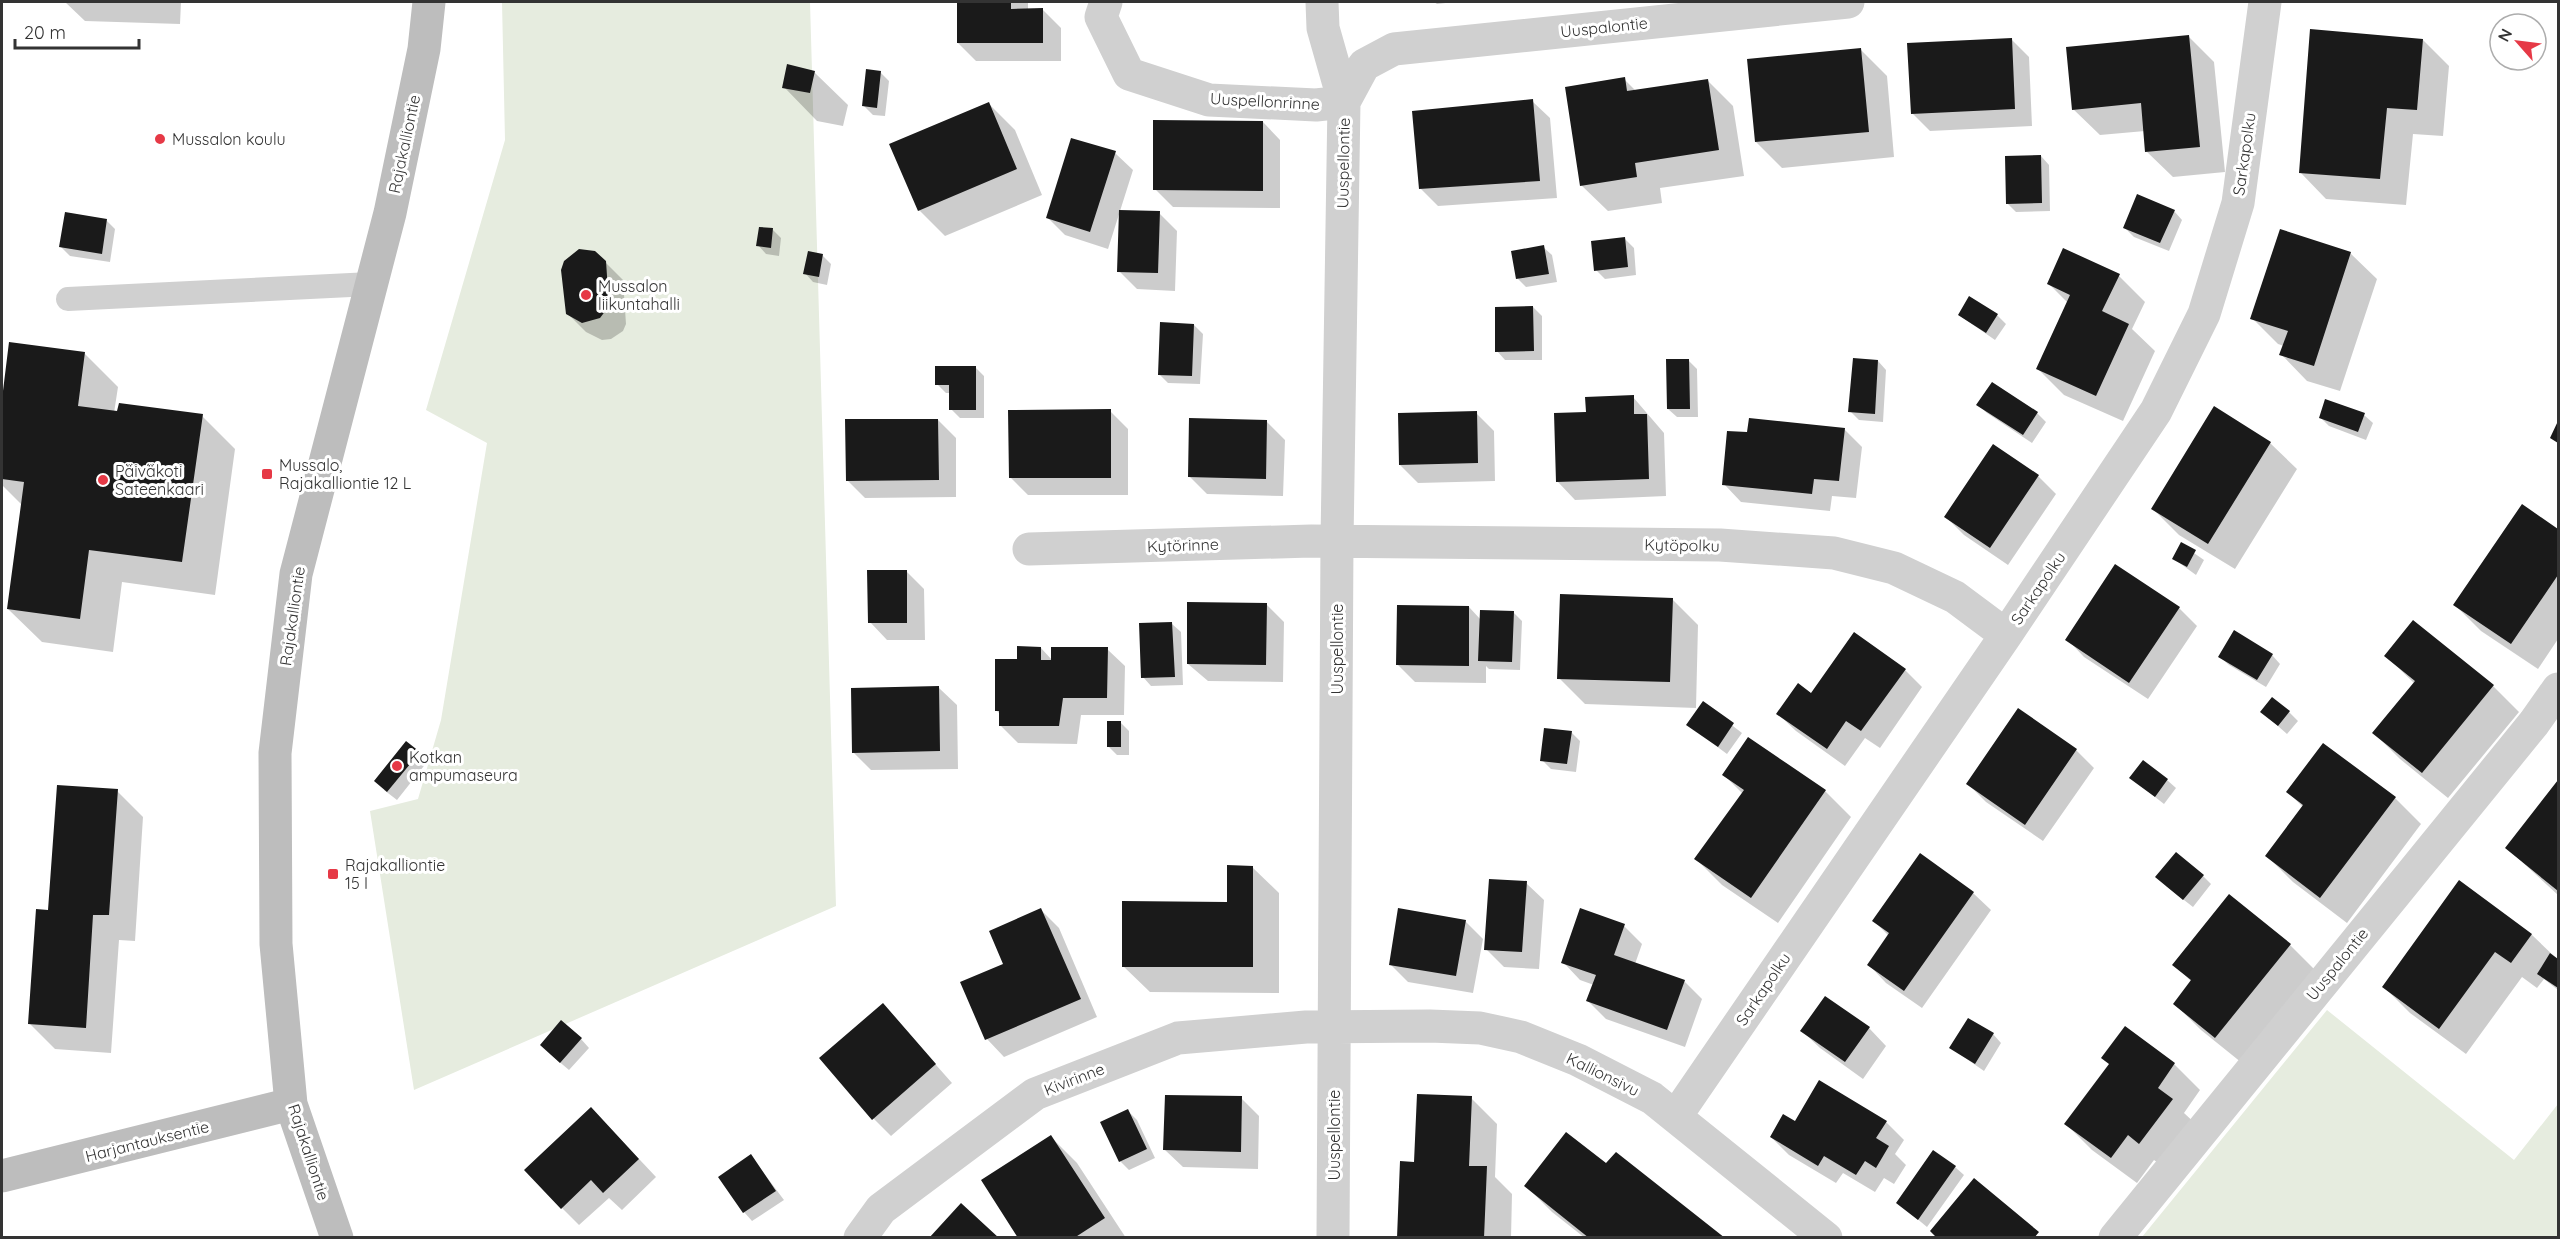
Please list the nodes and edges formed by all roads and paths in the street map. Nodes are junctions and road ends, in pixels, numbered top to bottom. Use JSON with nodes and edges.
{"nodes":[{"id":1,"x":429,"y":2,"type":"edge"},
{"id":2,"x":1107,"y":2,"type":"edge"},
{"id":3,"x":1322,"y":2,"type":"edge"},
{"id":4,"x":1848,"y":2,"type":"edge"},
{"id":5,"x":2265,"y":2,"type":"edge"},
{"id":6,"x":1364,"y":65,"type":"joint"},
{"id":7,"x":1344,"y":102,"type":"junction"},
{"id":8,"x":371,"y":284,"type":"junction"},
{"id":9,"x":68,"y":299,"type":"dead end"},
{"id":10,"x":1337,"y":541,"type":"junction"},
{"id":11,"x":1029,"y":549,"type":"dead end"},
{"id":12,"x":2006,"y":634,"type":"junction"},
{"id":13,"x":2559,"y":689,"type":"edge"},
{"id":14,"x":1335,"y":1027,"type":"junction"},
{"id":15,"x":291,"y":1104,"type":"junction"},
{"id":16,"x":1676,"y":1116,"type":"junction"},
{"id":17,"x":2,"y":1176,"type":"edge"},
{"id":18,"x":337,"y":1238,"type":"edge"},
{"id":19,"x":860,"y":1238,"type":"edge"},
{"id":20,"x":1333,"y":1238,"type":"edge"},
{"id":21,"x":1826,"y":1238,"type":"edge"},
{"id":22,"x":2115,"y":1238,"type":"edge"}],
"edges":[{"from":1,"to":8,"type":"street","name":"Rajakalliontie"},
{"from":2,"to":7,"type":"street","name":"Uuspellonrinne"},
{"from":3,"to":7,"type":"street","name":"Uuspellonrinne"},
{"from":4,"to":6,"type":"street","name":"Uuspalontie"},
{"from":5,"to":12,"type":"street","name":"Sarkapolku"},
{"from":6,"to":7,"type":"street","name":"Uuspellontie"},
{"from":7,"to":10,"type":"street","name":"Uuspellontie"},
{"from":8,"to":9,"type":"lane"},
{"from":8,"to":15,"type":"street","name":"Rajakalliontie"},
{"from":10,"to":11,"type":"street","name":"Kytörinne"},
{"from":10,"to":12,"type":"street","name":"Kytöpolku"},
{"from":10,"to":14,"type":"street","name":"Uuspellontie"},
{"from":12,"to":16,"type":"street","name":"Sarkapolku"},
{"from":13,"to":22,"type":"street","name":"Uuspalontie"},
{"from":14,"to":16,"type":"street","name":"Kallionsivu"},
{"from":14,"to":19,"type":"street","name":"Kivirinne"},
{"from":14,"to":20,"type":"street","name":"Uuspellontie"},
{"from":15,"to":17,"type":"street","name":"Harjantauksentie"},
{"from":15,"to":18,"type":"street","name":"Rajakalliontie"},
{"from":16,"to":21,"type":"street","name":"Kallionsivu"}]}
